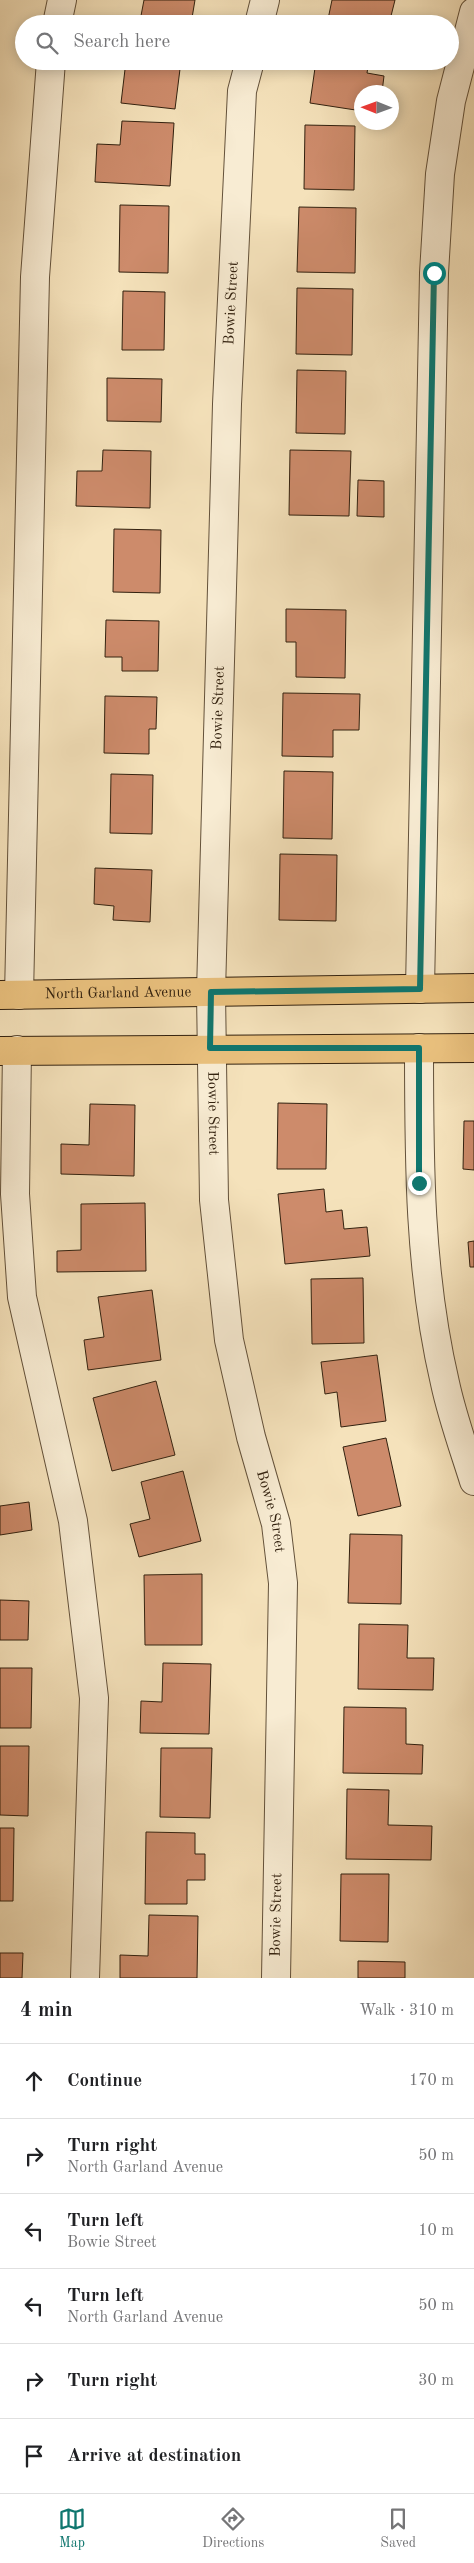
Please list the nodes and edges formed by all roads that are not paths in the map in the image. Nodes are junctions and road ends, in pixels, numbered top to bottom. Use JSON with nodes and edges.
{"nodes":[{"id":1,"x":62,"y":0,"type":"edge"},
{"id":2,"x":265,"y":0,"type":"edge"},
{"id":3,"x":474,"y":12,"type":"edge"},
{"id":4,"x":59,"y":15,"type":"edge"},
{"id":5,"x":261,"y":15,"type":"edge"},
{"id":6,"x":49,"y":70,"type":"edge"},
{"id":7,"x":248,"y":70,"type":"edge"},
{"id":8,"x":474,"y":988,"type":"edge"},
{"id":9,"x":420,"y":989,"type":"junction"},
{"id":10,"x":211,"y":992,"type":"junction"},
{"id":11,"x":10,"y":995,"type":"edge"},
{"id":12,"x":210,"y":1048,"type":"junction"},
{"id":13,"x":419,"y":1048,"type":"junction"},
{"id":14,"x":474,"y":1048,"type":"edge"},
{"id":15,"x":8,"y":1050,"type":"edge"},
{"id":16,"x":474,"y":1481,"type":"edge"},
{"id":17,"x":85,"y":1978,"type":"edge"},
{"id":18,"x":276,"y":1978,"type":"edge"}],
"edges":[{"from":1,"to":4,"type":"street"},
{"from":2,"to":5,"type":"street"},
{"from":3,"to":9,"type":"street"},
{"from":6,"to":11,"type":"street"},
{"from":7,"to":10,"type":"street","name":"Bowie Street"},
{"from":8,"to":9,"type":"main road","name":"North Garland Avenue"},
{"from":9,"to":10,"type":"main road","name":"North Garland Avenue"},
{"from":10,"to":11,"type":"main road","name":"North Garland Avenue"},
{"from":10,"to":12,"type":"street","name":"Bowie Street"},
{"from":12,"to":13,"type":"main road"},
{"from":12,"to":15,"type":"main road"},
{"from":12,"to":18,"type":"street","name":"Bowie Street"},
{"from":13,"to":14,"type":"main road"},
{"from":13,"to":16,"type":"street"},
{"from":15,"to":17,"type":"street"}]}
